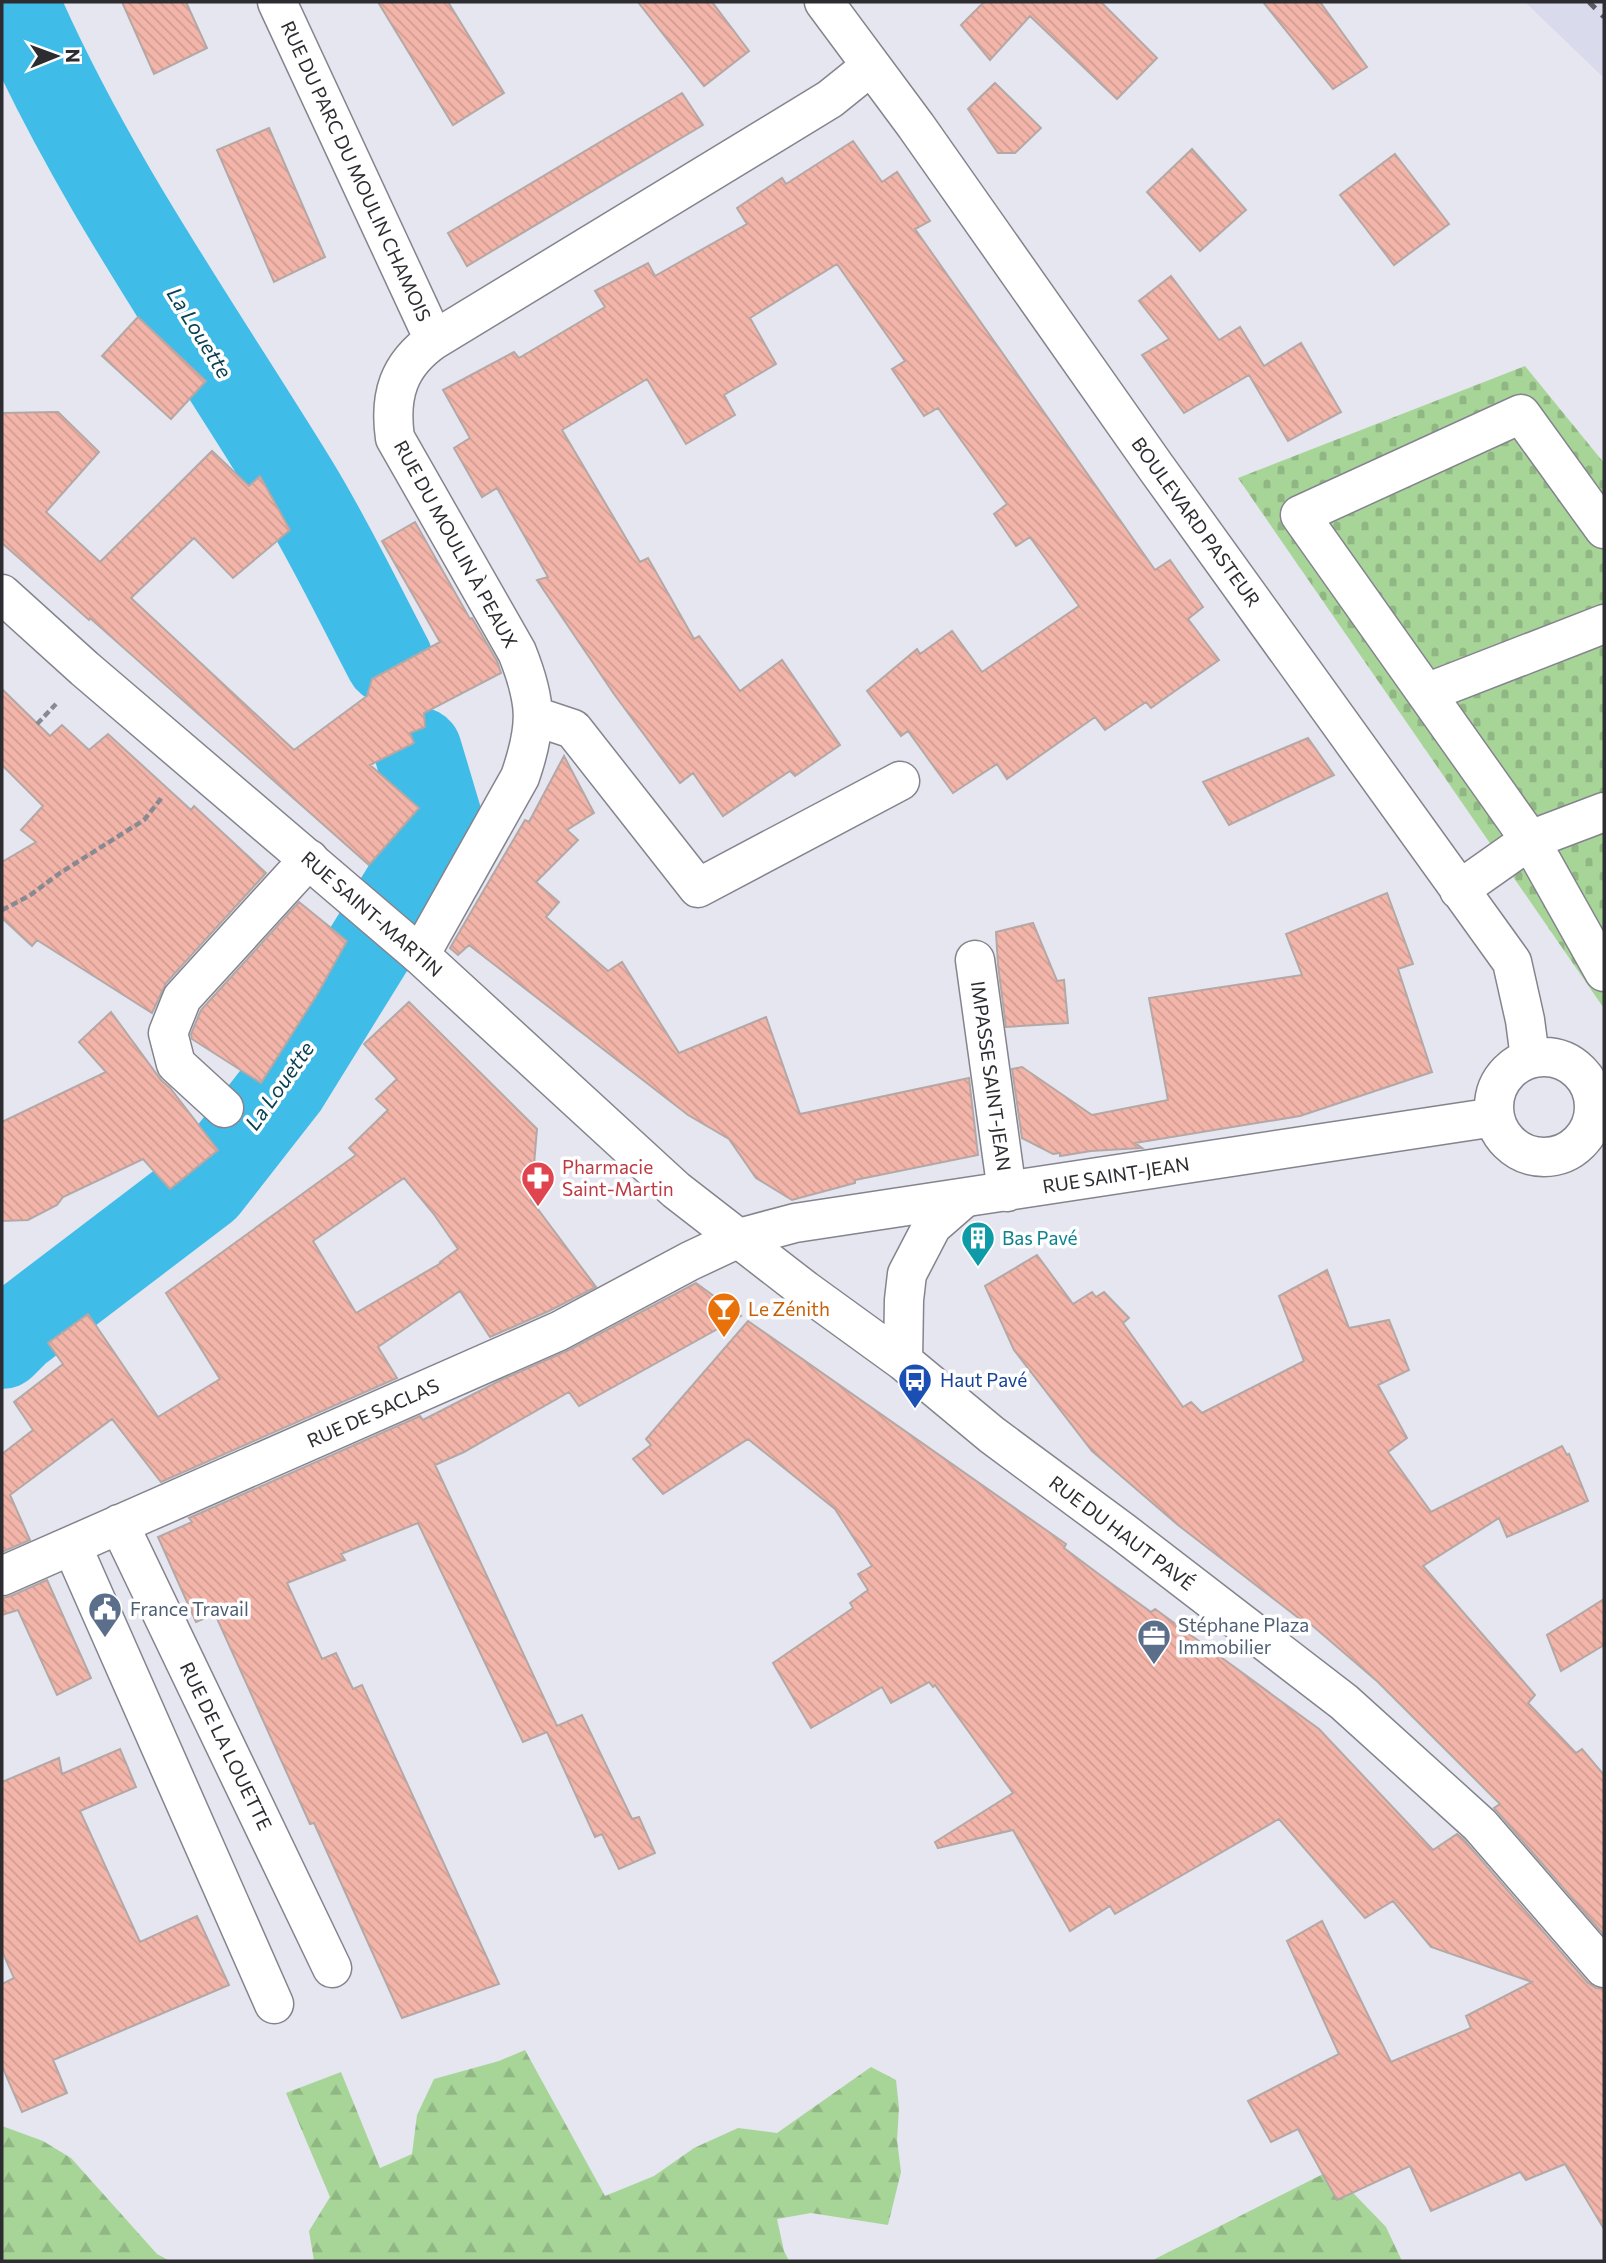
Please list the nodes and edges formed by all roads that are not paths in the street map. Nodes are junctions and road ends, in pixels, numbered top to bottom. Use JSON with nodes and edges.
{"nodes":[{"id":1,"x":277,"y":2,"type":"edge"},
{"id":2,"x":824,"y":2,"type":"edge"},
{"id":3,"x":871,"y":66,"type":"junction"},
{"id":4,"x":435,"y":340,"type":"junction"},
{"id":5,"x":1604,"y":529,"type":"edge"},
{"id":6,"x":2,"y":594,"type":"edge"},
{"id":7,"x":1604,"y":624,"type":"edge"},
{"id":8,"x":1426,"y":693,"type":"junction"},
{"id":9,"x":534,"y":716,"type":"junction"},
{"id":10,"x":900,"y":781,"type":"dead end"},
{"id":11,"x":1604,"y":812,"type":"edge"},
{"id":12,"x":1530,"y":840,"type":"junction"},
{"id":13,"x":309,"y":859,"type":"junction"},
{"id":14,"x":1459,"y":890,"type":"junction"},
{"id":15,"x":416,"y":952,"type":"junction"},
{"id":16,"x":975,"y":960,"type":"dead end"},
{"id":17,"x":1604,"y":972,"type":"edge"},
{"id":18,"x":1530,"y":1058,"type":"junction"},
{"id":19,"x":224,"y":1108,"type":"dead end"},
{"id":20,"x":1495,"y":1117,"type":"junction"},
{"id":21,"x":1597,"y":1131,"type":"edge"},
{"id":22,"x":1007,"y":1192,"type":"junction"},
{"id":23,"x":963,"y":1199,"type":"junction"},
{"id":24,"x":739,"y":1238,"type":"junction"},
{"id":25,"x":903,"y":1361,"type":"junction"},
{"id":26,"x":119,"y":1524,"type":"junction"},
{"id":27,"x":72,"y":1546,"type":"junction"},
{"id":28,"x":2,"y":1576,"type":"edge"},
{"id":29,"x":332,"y":1968,"type":"dead end"},
{"id":30,"x":1604,"y":1968,"type":"edge"},
{"id":31,"x":274,"y":2004,"type":"dead end"}],
"edges":[{"from":1,"to":4,"type":"street","name":"RUE DU PARC DU MOULIN CHAMOIS"},
{"from":2,"to":3,"type":"street","name":"BOULEVARD PASTEUR"},
{"from":3,"to":4,"type":"street","name":"RUE DU MOULIN À PEAUX"},
{"from":3,"to":14,"type":"street","name":"BOULEVARD PASTEUR"},
{"from":4,"to":9,"type":"street","name":"RUE DU MOULIN À PEAUX"},
{"from":5,"to":8,"type":"street"},
{"from":6,"to":13,"type":"street","name":"RUE SAINT-MARTIN"},
{"from":7,"to":8,"type":"street"},
{"from":8,"to":12,"type":"street"},
{"from":9,"to":10,"type":"street"},
{"from":9,"to":15,"type":"street","name":"RUE DU MOULIN À PEAUX"},
{"from":11,"to":12,"type":"street"},
{"from":12,"to":14,"type":"street"},
{"from":12,"to":17,"type":"street"},
{"from":13,"to":15,"type":"street","name":"RUE SAINT-MARTIN"},
{"from":13,"to":19,"type":"street"},
{"from":14,"to":18,"type":"street","name":"BOULEVARD PASTEUR"},
{"from":15,"to":24,"type":"street","name":"RUE SAINT-MARTIN"},
{"from":16,"to":22,"type":"street","name":"IMPASSE SAINT-JEAN"},
{"from":18,"to":20,"type":"street"},
{"from":18,"to":21,"type":"street"},
{"from":20,"to":21,"type":"street"},
{"from":20,"to":22,"type":"street","name":"RUE SAINT-JEAN"},
{"from":22,"to":23,"type":"street","name":"RUE SAINT-JEAN"},
{"from":23,"to":24,"type":"street","name":"RUE SAINT-JEAN"},
{"from":23,"to":25,"type":"street"},
{"from":24,"to":25,"type":"street","name":"RUE DU HAUT PAVÉ"},
{"from":24,"to":26,"type":"street","name":"RUE DE SACLAS"},
{"from":25,"to":30,"type":"street","name":"RUE DU HAUT PAVÉ"},
{"from":26,"to":27,"type":"street","name":"RUE DE SACLAS"},
{"from":26,"to":29,"type":"street","name":"RUE DE LA LOUETTE"},
{"from":27,"to":28,"type":"street","name":"RUE DE SACLAS"},
{"from":27,"to":31,"type":"street"}]}
